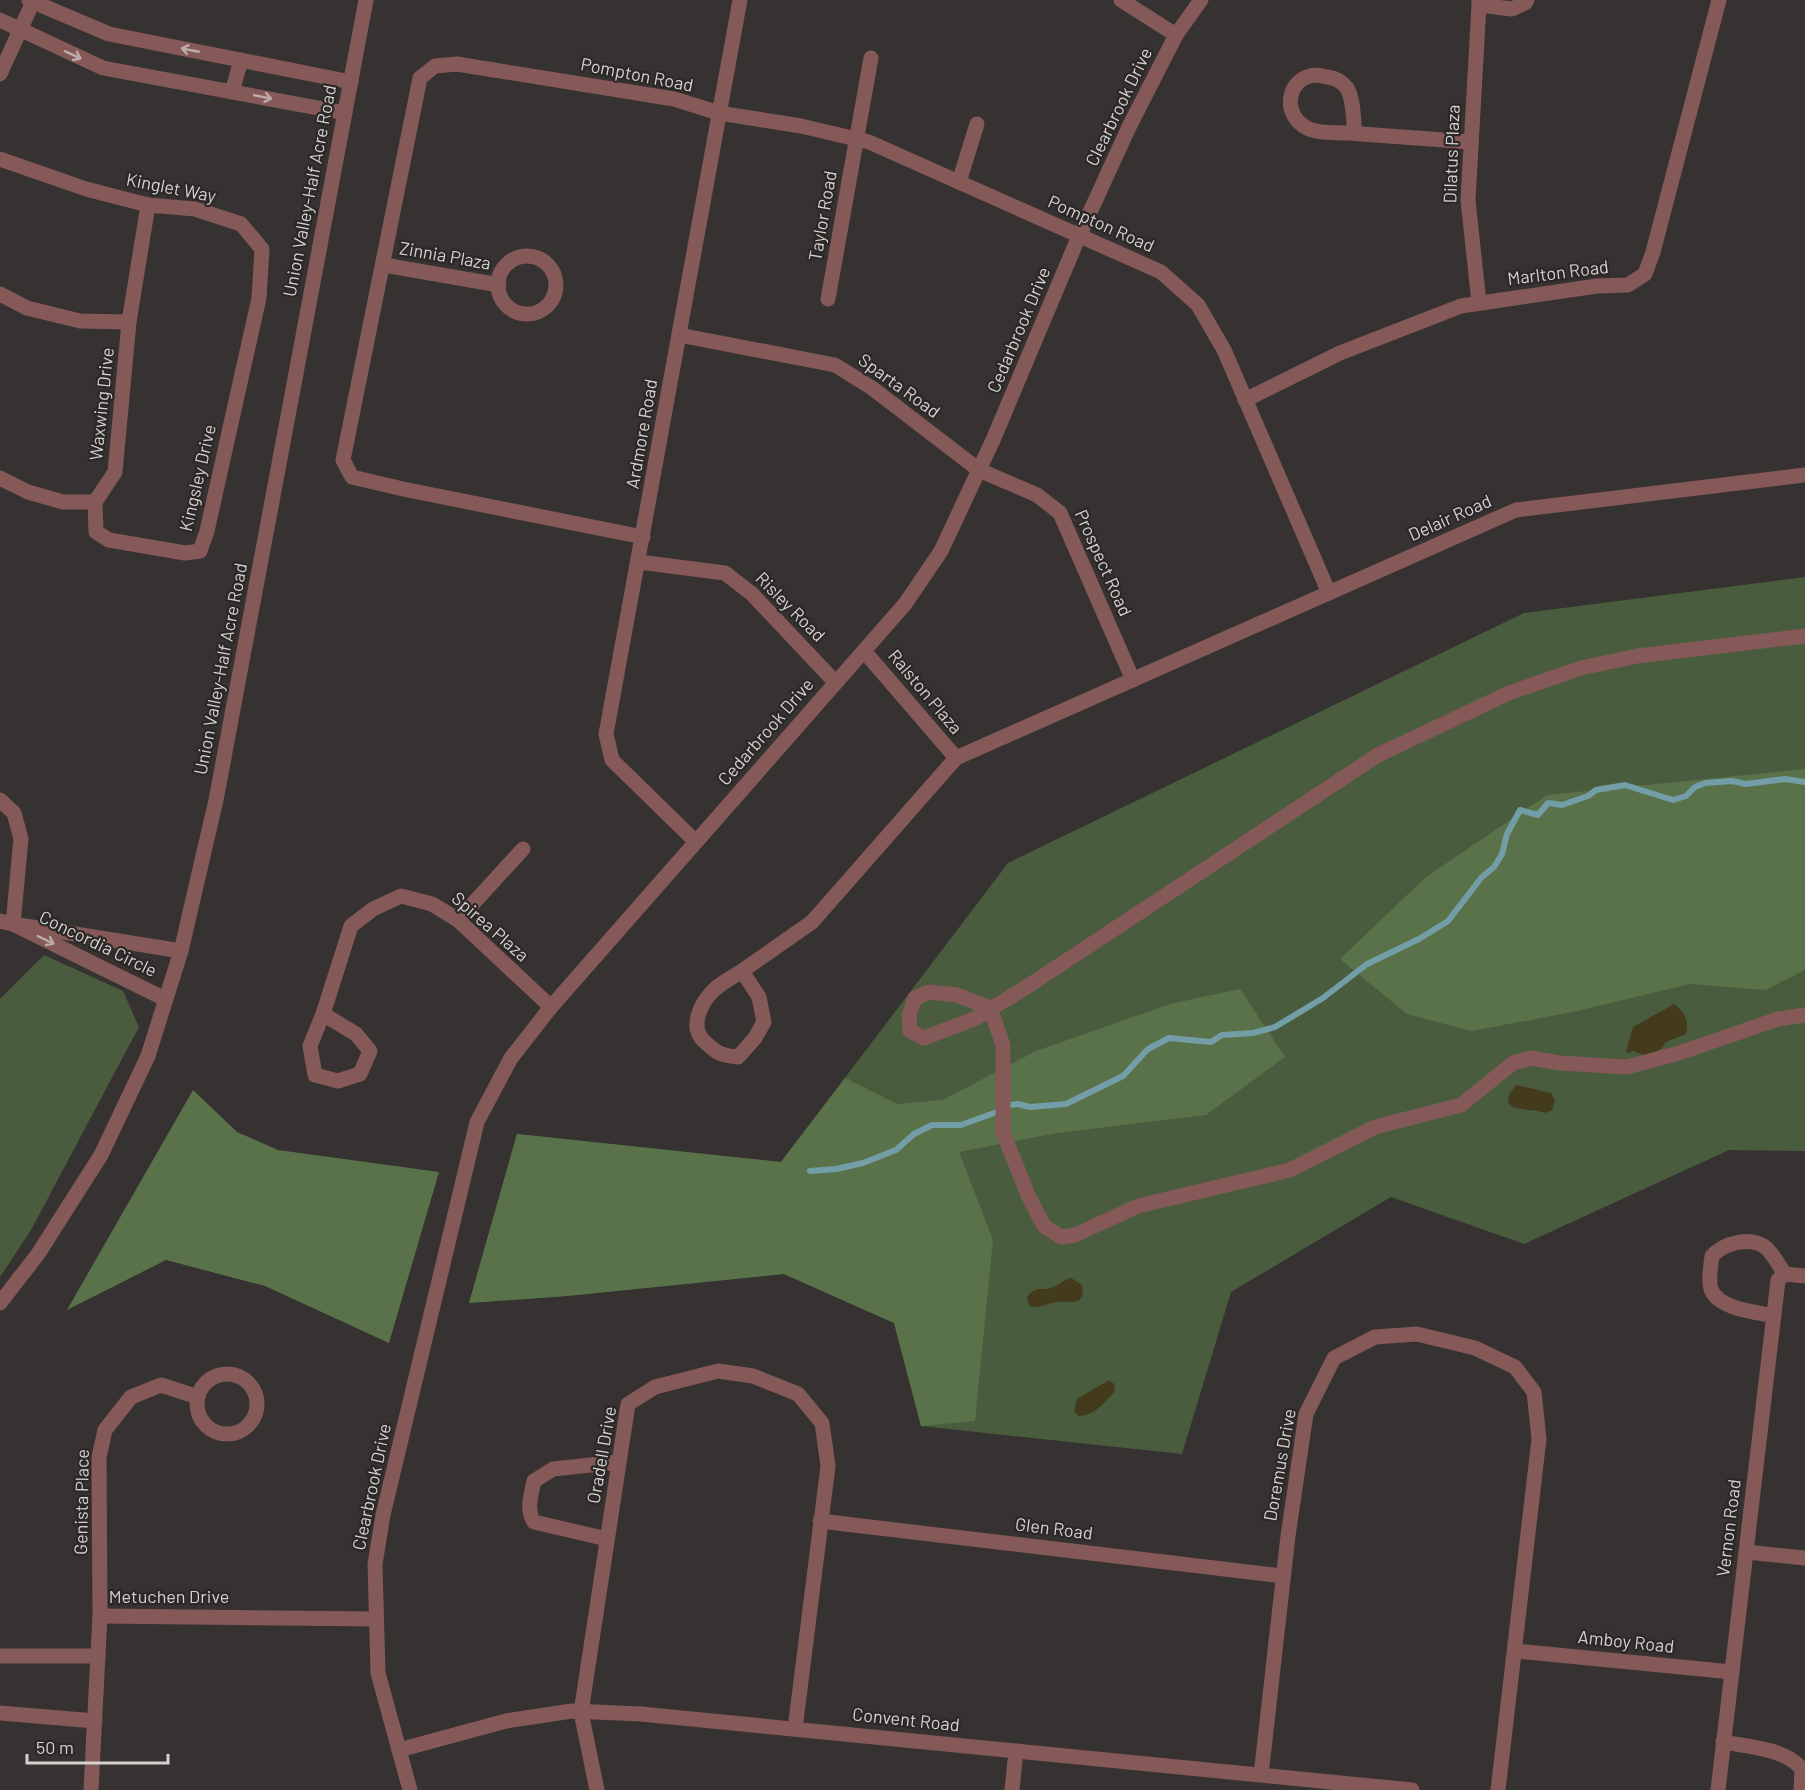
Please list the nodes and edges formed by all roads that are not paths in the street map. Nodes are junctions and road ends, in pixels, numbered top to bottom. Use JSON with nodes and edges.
{"nodes":[{"id":1,"x":366,"y":0,"type":"edge"},
{"id":2,"x":740,"y":0,"type":"edge"},
{"id":3,"x":1121,"y":0,"type":"edge"},
{"id":4,"x":1201,"y":0,"type":"edge"},
{"id":5,"x":1527,"y":0,"type":"edge"},
{"id":6,"x":1719,"y":0,"type":"edge"},
{"id":7,"x":31,"y":1,"type":"edge"},
{"id":8,"x":1479,"y":2,"type":"edge"},
{"id":9,"x":0,"y":20,"type":"edge"},
{"id":10,"x":20,"y":30,"type":"junction"},
{"id":11,"x":1176,"y":36,"type":"junction"},
{"id":12,"x":871,"y":58,"type":"dead end"},
{"id":13,"x":241,"y":60,"type":"junction"},
{"id":14,"x":0,"y":74,"type":"edge"},
{"id":15,"x":351,"y":82,"type":"junction"},
{"id":16,"x":232,"y":92,"type":"junction"},
{"id":17,"x":345,"y":113,"type":"junction"},
{"id":18,"x":719,"y":113,"type":"junction"},
{"id":19,"x":977,"y":124,"type":"dead end"},
{"id":20,"x":1355,"y":133,"type":"junction"},
{"id":21,"x":857,"y":139,"type":"junction"},
{"id":22,"x":1471,"y":142,"type":"junction"},
{"id":23,"x":0,"y":159,"type":"edge"},
{"id":24,"x":959,"y":182,"type":"junction"},
{"id":25,"x":148,"y":205,"type":"junction"},
{"id":26,"x":1079,"y":236,"type":"junction"},
{"id":27,"x":384,"y":266,"type":"junction"},
{"id":28,"x":499,"y":285,"type":"dead end"},
{"id":29,"x":0,"y":294,"type":"edge"},
{"id":30,"x":828,"y":299,"type":"dead end"},
{"id":31,"x":1479,"y":303,"type":"junction"},
{"id":32,"x":129,"y":322,"type":"junction"},
{"id":33,"x":679,"y":335,"type":"junction"},
{"id":34,"x":247,"y":350,"type":"joint"},
{"id":35,"x":1245,"y":400,"type":"junction"},
{"id":36,"x":979,"y":470,"type":"junction"},
{"id":37,"x":1805,"y":475,"type":"edge"},
{"id":38,"x":0,"y":478,"type":"edge"},
{"id":39,"x":95,"y":502,"type":"junction"},
{"id":40,"x":643,"y":537,"type":"junction"},
{"id":41,"x":639,"y":562,"type":"junction"},
{"id":42,"x":1329,"y":593,"type":"junction"},
{"id":43,"x":1805,"y":636,"type":"edge"},
{"id":44,"x":864,"y":651,"type":"junction"},
{"id":45,"x":1133,"y":680,"type":"junction"},
{"id":46,"x":835,"y":682,"type":"junction"},
{"id":47,"x":956,"y":758,"type":"junction"},
{"id":48,"x":0,"y":800,"type":"edge"},
{"id":49,"x":695,"y":841,"type":"junction"},
{"id":50,"x":523,"y":849,"type":"dead end"},
{"id":51,"x":458,"y":920,"type":"junction"},
{"id":52,"x":7,"y":922,"type":"edge"},
{"id":53,"x":180,"y":951,"type":"junction"},
{"id":54,"x":742,"y":971,"type":"junction"},
{"id":55,"x":165,"y":999,"type":"junction"},
{"id":56,"x":551,"y":1007,"type":"junction"},
{"id":57,"x":990,"y":1008,"type":"junction"},
{"id":58,"x":323,"y":1014,"type":"junction"},
{"id":59,"x":1805,"y":1015,"type":"edge"},
{"id":60,"x":452,"y":1229,"type":"joint"},
{"id":61,"x":1785,"y":1274,"type":"junction"},
{"id":62,"x":1805,"y":1276,"type":"edge"},
{"id":63,"x":0,"y":1303,"type":"edge"},
{"id":64,"x":1774,"y":1316,"type":"junction"},
{"id":65,"x":198,"y":1397,"type":"dead end"},
{"id":66,"x":619,"y":1462,"type":"junction"},
{"id":67,"x":820,"y":1521,"type":"junction"},
{"id":68,"x":607,"y":1539,"type":"junction"},
{"id":69,"x":1746,"y":1552,"type":"junction"},
{"id":70,"x":1805,"y":1558,"type":"edge"},
{"id":71,"x":1283,"y":1576,"type":"junction"},
{"id":72,"x":100,"y":1616,"type":"junction"},
{"id":73,"x":376,"y":1619,"type":"junction"},
{"id":74,"x":1516,"y":1651,"type":"junction"},
{"id":75,"x":0,"y":1656,"type":"edge"},
{"id":76,"x":98,"y":1656,"type":"junction"},
{"id":77,"x":1732,"y":1672,"type":"junction"},
{"id":78,"x":581,"y":1712,"type":"junction"},
{"id":79,"x":0,"y":1713,"type":"edge"},
{"id":80,"x":95,"y":1721,"type":"junction"},
{"id":81,"x":795,"y":1729,"type":"junction"},
{"id":82,"x":1724,"y":1742,"type":"junction"},
{"id":83,"x":399,"y":1750,"type":"junction"},
{"id":84,"x":1016,"y":1751,"type":"junction"},
{"id":85,"x":1261,"y":1775,"type":"junction"},
{"id":86,"x":91,"y":1790,"type":"edge"},
{"id":87,"x":410,"y":1790,"type":"edge"},
{"id":88,"x":597,"y":1790,"type":"edge"},
{"id":89,"x":1012,"y":1790,"type":"edge"},
{"id":90,"x":1412,"y":1790,"type":"edge"},
{"id":91,"x":1498,"y":1790,"type":"edge"},
{"id":92,"x":1718,"y":1790,"type":"edge"},
{"id":93,"x":1801,"y":1790,"type":"edge"}],
"edges":[{"from":1,"to":15,"type":"street","name":"Union Valley-Half Acre Road"},
{"from":2,"to":18,"type":"street","name":"Ardmore Road"},
{"from":3,"to":11,"type":"street"},
{"from":4,"to":11,"type":"street","name":"Clearbrook Drive"},
{"from":5,"to":8,"type":"street"},
{"from":6,"to":31,"type":"street","name":"Marlton Road"},
{"from":7,"to":10,"type":"street"},
{"from":13,"to":7,"type":"street","one_way":true},
{"from":8,"to":22,"type":"street","name":"Dilatus Plaza"},
{"from":9,"to":10,"type":"street"},
{"from":10,"to":14,"type":"street"},
{"from":10,"to":16,"type":"street","one_way":true},
{"from":11,"to":26,"type":"street","name":"Clearbrook Drive"},
{"from":12,"to":21,"type":"street","name":"Taylor Road"},
{"from":13,"to":15,"type":"street"},
{"from":13,"to":16,"type":"street"},
{"from":15,"to":17,"type":"street","name":"Union Valley-Half Acre Road"},
{"from":16,"to":17,"type":"street","one_way":true},
{"from":17,"to":53,"type":"street","name":"Union Valley-Half Acre Road"},
{"from":18,"to":21,"type":"street","name":"Pompton Road"},
{"from":18,"to":27,"type":"street","name":"Pompton Road"},
{"from":18,"to":33,"type":"street","name":"Ardmore Road"},
{"from":19,"to":24,"type":"street"},
{"from":20,"to":20,"type":"street"},
{"from":20,"to":22,"type":"street"},
{"from":21,"to":24,"type":"street","name":"Pompton Road"},
{"from":21,"to":30,"type":"street","name":"Taylor Road"},
{"from":22,"to":31,"type":"street","name":"Dilatus Plaza"},
{"from":23,"to":25,"type":"street","name":"Kinglet Way"},
{"from":24,"to":26,"type":"street","name":"Pompton Road"},
{"from":25,"to":32,"type":"street","name":"Waxwing Drive"},
{"from":25,"to":34,"type":"street","name":"Kinglet Way"},
{"from":26,"to":35,"type":"street","name":"Pompton Road"},
{"from":26,"to":36,"type":"street","name":"Cedarbrook Drive"},
{"from":27,"to":28,"type":"street","name":"Zinnia Plaza"},
{"from":27,"to":40,"type":"street","name":"Pompton Road"},
{"from":29,"to":32,"type":"street"},
{"from":31,"to":35,"type":"street","name":"Marlton Road"},
{"from":32,"to":39,"type":"street","name":"Waxwing Drive"},
{"from":33,"to":36,"type":"street","name":"Sparta Road"},
{"from":33,"to":40,"type":"street","name":"Ardmore Road"},
{"from":34,"to":39,"type":"street","name":"Kingsley Drive"},
{"from":35,"to":42,"type":"street","name":"Pompton Road"},
{"from":36,"to":44,"type":"street","name":"Cedarbrook Drive"},
{"from":36,"to":45,"type":"street","name":"Prospect Road"},
{"from":37,"to":42,"type":"street","name":"Delair Road"},
{"from":38,"to":39,"type":"street"},
{"from":40,"to":41,"type":"street","name":"Ardmore Road"},
{"from":41,"to":46,"type":"street","name":"Risley Road"},
{"from":41,"to":49,"type":"street","name":"Ardmore Road"},
{"from":42,"to":45,"type":"street","name":"Delair Road"},
{"from":43,"to":57,"type":"street"},
{"from":44,"to":46,"type":"street","name":"Cedarbrook Drive"},
{"from":44,"to":47,"type":"street","name":"Ralston Plaza"},
{"from":45,"to":47,"type":"street","name":"Delair Road"},
{"from":46,"to":49,"type":"street","name":"Cedarbrook Drive"},
{"from":47,"to":54,"type":"street"},
{"from":48,"to":52,"type":"street"},
{"from":49,"to":56,"type":"street","name":"Cedarbrook Drive"},
{"from":50,"to":51,"type":"street"},
{"from":51,"to":56,"type":"street","name":"Spirea Plaza"},
{"from":51,"to":58,"type":"street","name":"Spirea Plaza"},
{"from":52,"to":53,"type":"street","name":"Concordia Circle"},
{"from":52,"to":55,"type":"street","name":"Concordia Circle","one_way":true},
{"from":53,"to":55,"type":"street","name":"Union Valley-Half Acre Road"},
{"from":54,"to":54,"type":"street"},
{"from":55,"to":63,"type":"street","name":"Union Valley-Half Acre Road"},
{"from":56,"to":60,"type":"street","name":"Cedarbrook Drive"},
{"from":57,"to":57,"type":"street"},
{"from":57,"to":59,"type":"street"},
{"from":58,"to":58,"type":"street","name":"Spirea Plaza"},
{"from":60,"to":73,"type":"street","name":"Clearbrook Drive"},
{"from":61,"to":62,"type":"street"},
{"from":61,"to":64,"type":"street","name":"Vernon Road"},
{"from":61,"to":64,"type":"street"},
{"from":64,"to":69,"type":"street","name":"Vernon Road"},
{"from":65,"to":72,"type":"street","name":"Genista Place"},
{"from":66,"to":67,"type":"street","name":"Oradell Drive"},
{"from":66,"to":68,"type":"street","name":"Oradell Drive"},
{"from":66,"to":68,"type":"street"},
{"from":67,"to":71,"type":"street","name":"Glen Road"},
{"from":67,"to":81,"type":"street","name":"Oradell Drive"},
{"from":68,"to":78,"type":"street","name":"Oradell Drive"},
{"from":69,"to":70,"type":"street"},
{"from":69,"to":77,"type":"street","name":"Vernon Road"},
{"from":71,"to":74,"type":"street","name":"Doremus Drive"},
{"from":71,"to":85,"type":"street","name":"Doremus Drive"},
{"from":72,"to":73,"type":"street","name":"Metuchen Drive"},
{"from":72,"to":76,"type":"street","name":"Metuchen Drive"},
{"from":73,"to":83,"type":"street","name":"Clearbrook Drive"},
{"from":74,"to":77,"type":"street","name":"Amboy Road"},
{"from":74,"to":91,"type":"street","name":"Doremus Drive"},
{"from":75,"to":76,"type":"street"},
{"from":76,"to":80,"type":"street","name":"Metuchen Drive"},
{"from":77,"to":82,"type":"street","name":"Vernon Road"},
{"from":78,"to":81,"type":"street","name":"Convent Road"},
{"from":78,"to":83,"type":"street","name":"Convent Road"},
{"from":78,"to":88,"type":"street"},
{"from":79,"to":80,"type":"street"},
{"from":80,"to":86,"type":"street","name":"Metuchen Drive"},
{"from":81,"to":84,"type":"street","name":"Convent Road"},
{"from":82,"to":92,"type":"street","name":"Vernon Road"},
{"from":82,"to":93,"type":"street"},
{"from":83,"to":87,"type":"street","name":"Clearbrook Drive"},
{"from":84,"to":85,"type":"street","name":"Convent Road"},
{"from":84,"to":89,"type":"street"},
{"from":85,"to":90,"type":"street","name":"Convent Road"}]}
